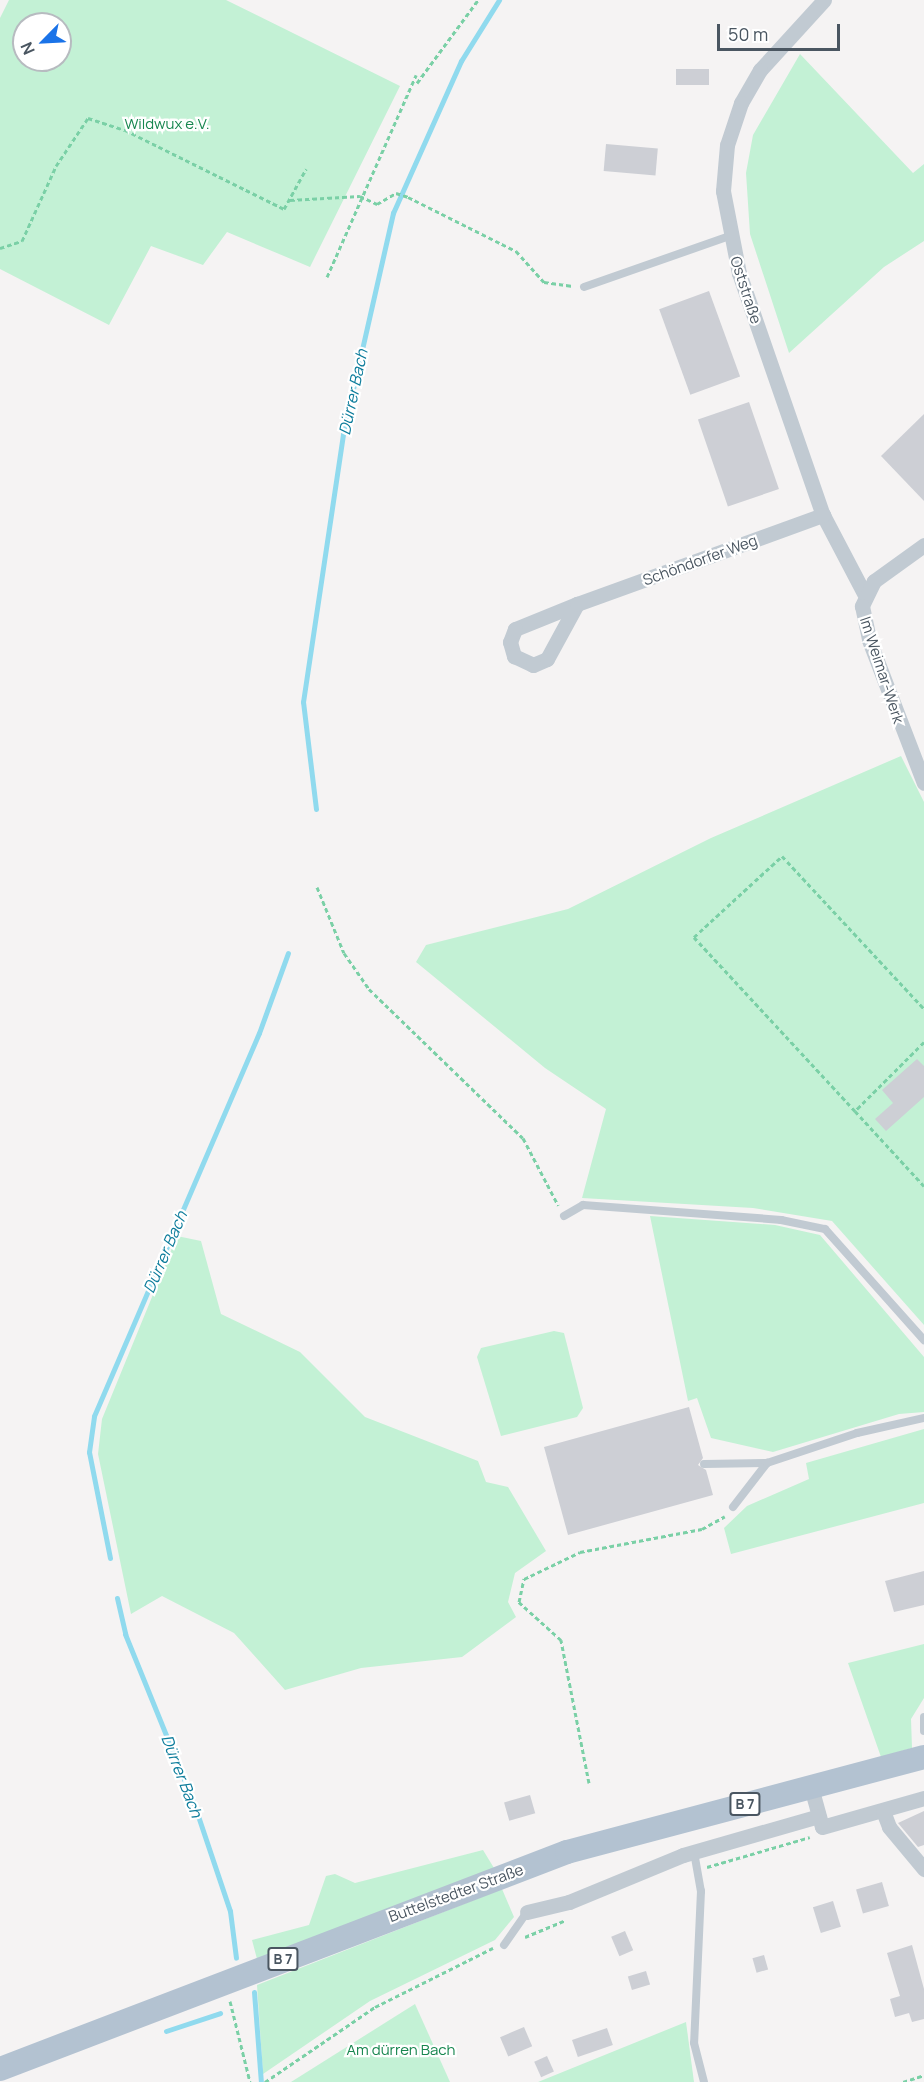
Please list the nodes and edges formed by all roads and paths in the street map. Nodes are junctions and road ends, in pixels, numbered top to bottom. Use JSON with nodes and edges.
{"nodes":[{"id":1,"x":478,"y":0,"type":"edge"},
{"id":2,"x":824,"y":0,"type":"edge"},
{"id":3,"x":416,"y":75,"type":"dead end"},
{"id":4,"x":417,"y":83,"type":"junction"},
{"id":5,"x":306,"y":169,"type":"dead end"},
{"id":6,"x":360,"y":196,"type":"junction"},
{"id":7,"x":290,"y":200,"type":"junction"},
{"id":8,"x":730,"y":236,"type":"junction"},
{"id":9,"x":0,"y":248,"type":"edge"},
{"id":10,"x":327,"y":277,"type":"dead end"},
{"id":11,"x":584,"y":287,"type":"joint"},
{"id":12,"x":823,"y":515,"type":"junction"},
{"id":13,"x":924,"y":546,"type":"edge"},
{"id":14,"x":864,"y":592,"type":"junction"},
{"id":15,"x":577,"y":604,"type":"junction"},
{"id":16,"x":924,"y":783,"type":"edge"},
{"id":17,"x":317,"y":887,"type":"dead end"},
{"id":18,"x":924,"y":1009,"type":"edge"},
{"id":19,"x":924,"y":1042,"type":"edge"},
{"id":20,"x":855,"y":1111,"type":"junction"},
{"id":21,"x":924,"y":1186,"type":"edge"},
{"id":22,"x":564,"y":1216,"type":"joint"},
{"id":23,"x":924,"y":1340,"type":"edge"},
{"id":24,"x":924,"y":1418,"type":"edge"},
{"id":25,"x":767,"y":1463,"type":"junction"},
{"id":26,"x":704,"y":1464,"type":"dead end"},
{"id":27,"x":733,"y":1507,"type":"joint"},
{"id":28,"x":924,"y":1717,"type":"edge"},
{"id":29,"x":924,"y":1731,"type":"edge"},
{"id":30,"x":924,"y":1756,"type":"edge"},
{"id":31,"x":589,"y":1783,"type":"dead end"},
{"id":32,"x":811,"y":1786,"type":"junction"},
{"id":33,"x":924,"y":1798,"type":"edge"},
{"id":34,"x":883,"y":1811,"type":"junction"},
{"id":35,"x":821,"y":1822,"type":"junction"},
{"id":36,"x":694,"y":1852,"type":"junction"},
{"id":37,"x":924,"y":1869,"type":"edge"},
{"id":38,"x":697,"y":1870,"type":"junction"},
{"id":39,"x":527,"y":1912,"type":"joint"},
{"id":40,"x":578,"y":1915,"type":"dead end"},
{"id":41,"x":504,"y":1945,"type":"junction"},
{"id":42,"x":223,"y":1983,"type":"junction"},
{"id":43,"x":0,"y":2069,"type":"edge"},
{"id":44,"x":924,"y":2075,"type":"edge"},
{"id":45,"x":250,"y":2082,"type":"edge"},
{"id":46,"x":265,"y":2082,"type":"edge"},
{"id":47,"x":704,"y":2082,"type":"edge"},
{"id":48,"x":903,"y":2082,"type":"edge"}],
"edges":[{"from":1,"to":4,"type":"path"},
{"from":2,"to":8,"type":"street","name":"Oststraße"},
{"from":3,"to":4,"type":"path"},
{"from":4,"to":6,"type":"path"},
{"from":5,"to":7,"type":"path"},
{"from":6,"to":7,"type":"path"},
{"from":6,"to":10,"type":"path"},
{"from":6,"to":11,"type":"path"},
{"from":7,"to":9,"type":"path"},
{"from":8,"to":11,"type":"lane"},
{"from":8,"to":12,"type":"street","name":"Oststraße"},
{"from":12,"to":14,"type":"street","name":"Oststraße"},
{"from":12,"to":15,"type":"street","name":"Schöndorfer Weg"},
{"from":13,"to":14,"type":"street"},
{"from":14,"to":16,"type":"street","name":"Im Weimar-Werk"},
{"from":15,"to":15,"type":"street","name":"Schöndorfer Weg"},
{"from":17,"to":22,"type":"path"},
{"from":18,"to":20,"type":"path"},
{"from":19,"to":20,"type":"path"},
{"from":20,"to":21,"type":"path"},
{"from":22,"to":23,"type":"lane"},
{"from":24,"to":25,"type":"lane"},
{"from":25,"to":26,"type":"lane"},
{"from":25,"to":27,"type":"lane"},
{"from":27,"to":31,"type":"path"},
{"from":28,"to":29,"type":"lane"},
{"from":30,"to":32,"type":"main road","name":"Buttelstedter Straße","number":"B 7"},
{"from":32,"to":35,"type":"street"},
{"from":32,"to":42,"type":"main road","name":"Buttelstedter Straße","number":"B 7"},
{"from":33,"to":34,"type":"street"},
{"from":34,"to":35,"type":"street"},
{"from":34,"to":37,"type":"street"},
{"from":35,"to":36,"type":"street"},
{"from":35,"to":38,"type":"path"},
{"from":36,"to":38,"type":"lane"},
{"from":36,"to":39,"type":"street"},
{"from":38,"to":47,"type":"lane"},
{"from":39,"to":41,"type":"lane"},
{"from":40,"to":41,"type":"path"},
{"from":41,"to":46,"type":"path"},
{"from":42,"to":43,"type":"main road","name":"Buttelstedter Straße","number":"B 7"},
{"from":42,"to":45,"type":"path"},
{"from":44,"to":48,"type":"path"}]}
